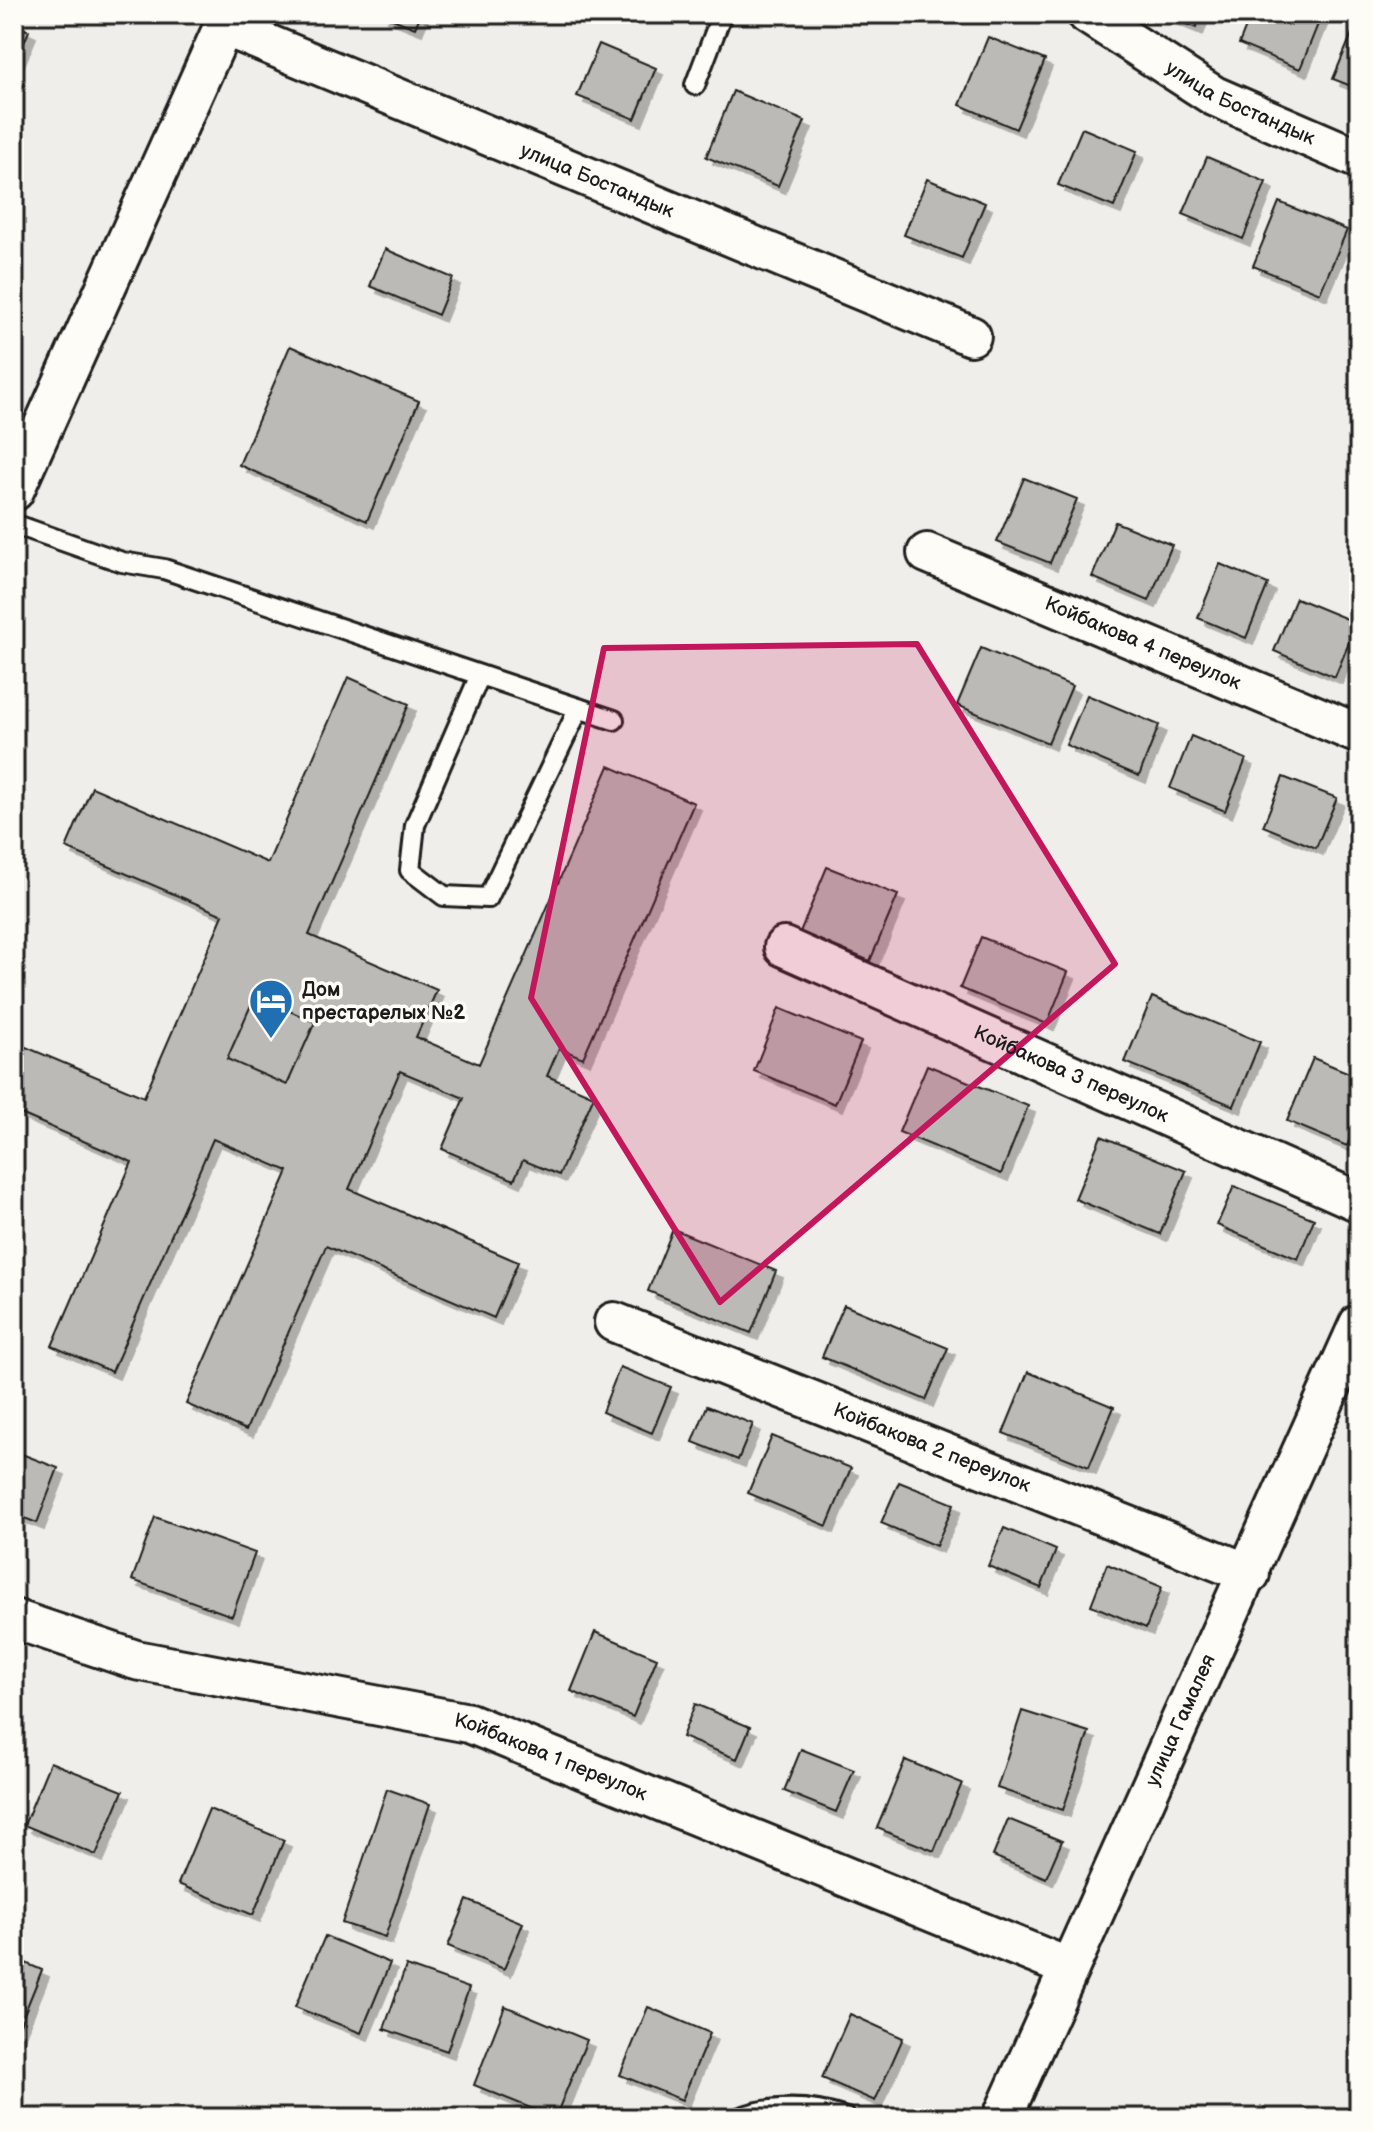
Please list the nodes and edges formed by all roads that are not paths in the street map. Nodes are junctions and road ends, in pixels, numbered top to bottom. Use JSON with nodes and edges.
{"nodes":[{"id":1,"x":722,"y":14,"type":"edge"},
{"id":2,"x":1087,"y":14,"type":"edge"},
{"id":3,"x":226,"y":20,"type":"edge"},
{"id":4,"x":695,"y":85,"type":"dead end"},
{"id":5,"x":1359,"y":159,"type":"edge"},
{"id":6,"x":971,"y":336,"type":"dead end"},
{"id":7,"x":14,"y":491,"type":"edge"},
{"id":8,"x":14,"y":524,"type":"edge"},
{"id":9,"x":927,"y":553,"type":"dead end"},
{"id":10,"x":480,"y":675,"type":"junction"},
{"id":11,"x":579,"y":708,"type":"junction"},
{"id":12,"x":614,"y":720,"type":"dead end"},
{"id":13,"x":1359,"y":734,"type":"edge"},
{"id":14,"x":784,"y":947,"type":"dead end"},
{"id":15,"x":1359,"y":1202,"type":"edge"},
{"id":16,"x":614,"y":1322,"type":"dead end"},
{"id":17,"x":1359,"y":1324,"type":"edge"},
{"id":18,"x":1250,"y":1574,"type":"junction"},
{"id":19,"x":14,"y":1619,"type":"edge"},
{"id":20,"x":1067,"y":1967,"type":"junction"},
{"id":21,"x":738,"y":2118,"type":"edge"},
{"id":22,"x":846,"y":2118,"type":"edge"},
{"id":23,"x":1002,"y":2118,"type":"edge"}],
"edges":[{"from":1,"to":4,"type":"lane"},
{"from":2,"to":5,"type":"street","name":"улица Бостандык"},
{"from":3,"to":6,"type":"street","name":"улица Бостандык"},
{"from":3,"to":7,"type":"street"},
{"from":8,"to":10,"type":"lane"},
{"from":9,"to":13,"type":"street","name":"Койбакова 4 переулок"},
{"from":10,"to":11,"type":"lane"},
{"from":10,"to":11,"type":"lane"},
{"from":11,"to":12,"type":"lane"},
{"from":14,"to":15,"type":"street","name":"Койбакова 3 переулок"},
{"from":16,"to":18,"type":"street","name":"Койбакова 2 переулок"},
{"from":17,"to":18,"type":"street","name":"улица Гамалея"},
{"from":18,"to":20,"type":"street","name":"улица Гамалея"},
{"from":19,"to":20,"type":"street","name":"Койбакова 1 переулок"},
{"from":20,"to":23,"type":"street","name":"улица Гамалея"},
{"from":21,"to":22,"type":"lane"}]}
